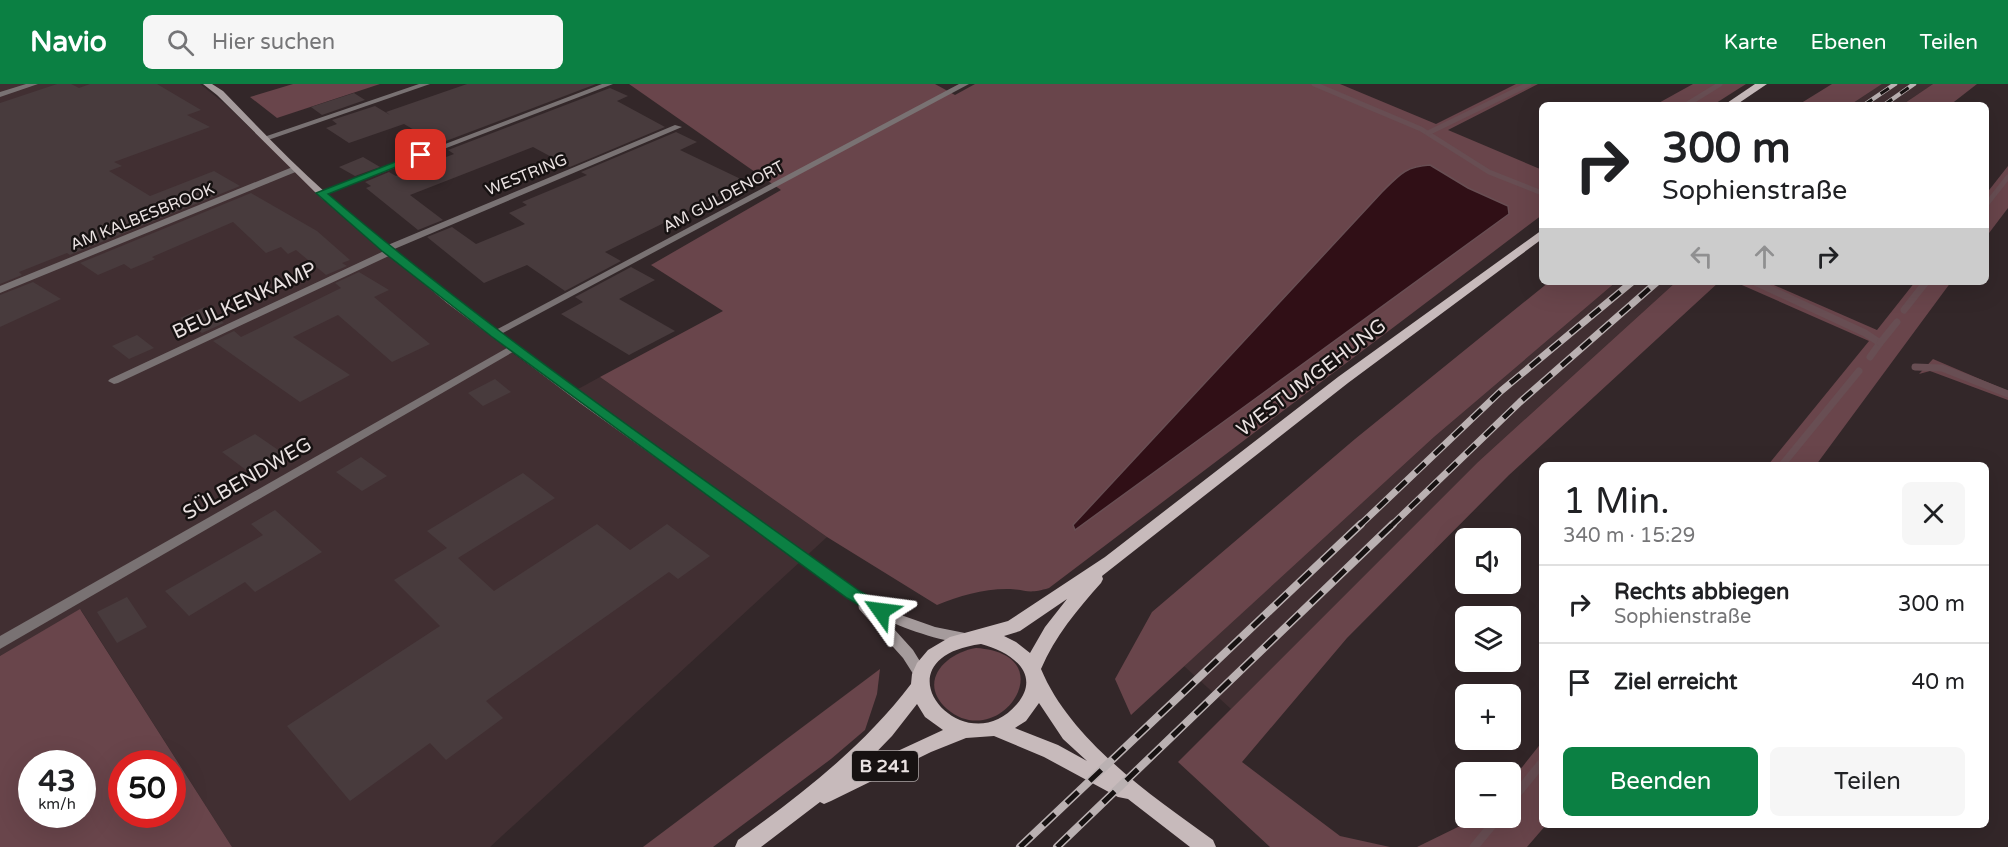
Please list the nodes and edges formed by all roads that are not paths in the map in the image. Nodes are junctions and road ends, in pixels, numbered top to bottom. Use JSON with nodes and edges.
{"nodes":[{"id":1,"x":34,"y":84,"type":"edge"},
{"id":2,"x":207,"y":84,"type":"edge"},
{"id":3,"x":426,"y":84,"type":"edge"},
{"id":4,"x":609,"y":84,"type":"edge"},
{"id":5,"x":965,"y":84,"type":"edge"},
{"id":6,"x":1762,"y":84,"type":"edge"},
{"id":7,"x":0,"y":95,"type":"edge"},
{"id":8,"x":1734,"y":102,"type":"edge"},
{"id":9,"x":678,"y":128,"type":"dead end"},
{"id":10,"x":265,"y":138,"type":"junction"},
{"id":11,"x":295,"y":169,"type":"junction"},
{"id":12,"x":321,"y":193,"type":"junction"},
{"id":13,"x":1539,"y":235,"type":"edge"},
{"id":14,"x":388,"y":250,"type":"junction"},
{"id":15,"x":0,"y":290,"type":"edge"},
{"id":16,"x":495,"y":333,"type":"junction"},
{"id":17,"x":514,"y":347,"type":"junction"},
{"id":18,"x":114,"y":381,"type":"dead end"},
{"id":19,"x":1111,"y":561,"type":"junction"},
{"id":20,"x":853,"y":594,"type":"junction"},
{"id":21,"x":973,"y":638,"type":"junction"},
{"id":22,"x":0,"y":643,"type":"edge"},
{"id":23,"x":1034,"y":673,"type":"junction"},
{"id":24,"x":921,"y":680,"type":"junction"},
{"id":25,"x":996,"y":729,"type":"junction"},
{"id":26,"x":965,"y":730,"type":"junction"},
{"id":27,"x":1146,"y":803,"type":"junction"},
{"id":28,"x":805,"y":804,"type":"junction"},
{"id":29,"x":745,"y":847,"type":"edge"},
{"id":30,"x":1206,"y":847,"type":"edge"}],
"edges":[{"from":1,"to":7,"type":"street"},
{"from":2,"to":10,"type":"main road","number":"B 241"},
{"from":3,"to":10,"type":"street"},
{"from":4,"to":12,"type":"street"},
{"from":5,"to":16,"type":"street","name":"AM GULDENORT"},
{"from":6,"to":8,"type":"main road"},
{"from":9,"to":14,"type":"street","name":"WESTRING"},
{"from":10,"to":11,"type":"main road","number":"B 241"},
{"from":11,"to":12,"type":"main road","number":"B 241"},
{"from":11,"to":15,"type":"street","name":"AM KALBESBROOK"},
{"from":12,"to":14,"type":"main road","number":"B 241"},
{"from":13,"to":19,"type":"main road","name":"WESTUMGEHUNG"},
{"from":14,"to":16,"type":"main road","number":"B 241"},
{"from":14,"to":18,"type":"street","name":"BEULKENKAMP"},
{"from":16,"to":17,"type":"main road","number":"B 241"},
{"from":17,"to":20,"type":"main road","number":"B 241"},
{"from":17,"to":22,"type":"street","name":"SÜLBENDWEG"},
{"from":19,"to":21,"type":"main road","name":"WESTUMGEHUNG"},
{"from":19,"to":23,"type":"main road","name":"WESTUMGEHUNG"},
{"from":20,"to":21,"type":"main road","number":"B 241"},
{"from":20,"to":24,"type":"main road","number":"B 241"},
{"from":21,"to":23,"type":"main road","number":"B 241"},
{"from":21,"to":24,"type":"main road","number":"B 241"},
{"from":23,"to":25,"type":"main road","number":"B 241"},
{"from":23,"to":27,"type":"main road","number":"B 241"},
{"from":24,"to":26,"type":"main road","number":"B 241"},
{"from":24,"to":28,"type":"main road","number":"B 241"},
{"from":25,"to":26,"type":"main road","number":"B 241"},
{"from":25,"to":27,"type":"main road","number":"B 241"},
{"from":26,"to":28,"type":"main road","number":"B 241"},
{"from":27,"to":30,"type":"main road","number":"B 241"},
{"from":28,"to":29,"type":"main road","number":"B 241"}]}
